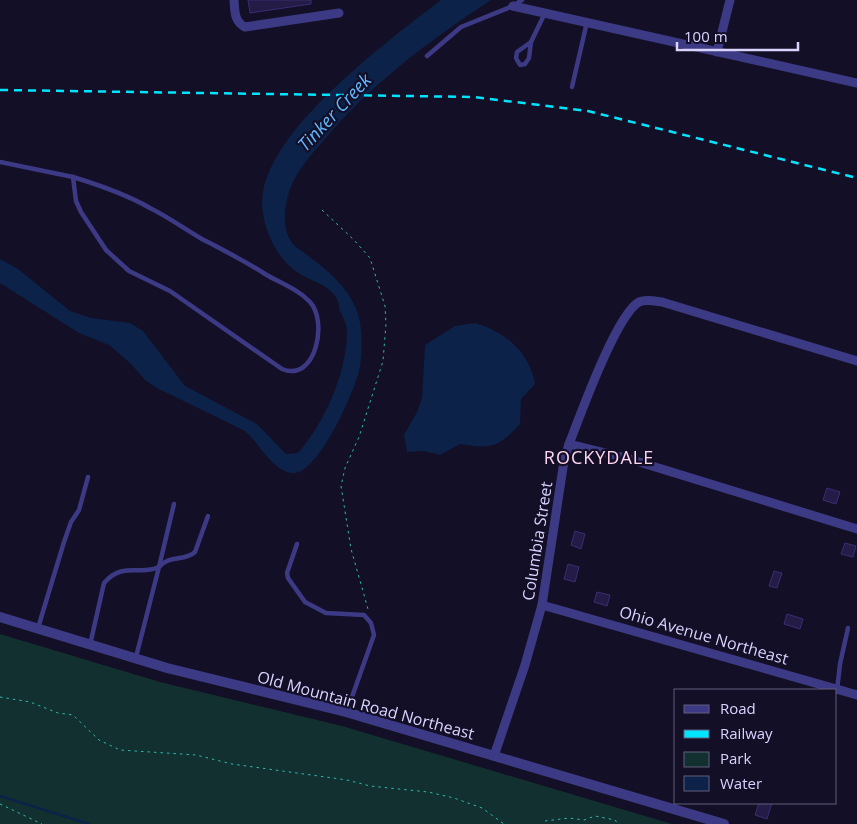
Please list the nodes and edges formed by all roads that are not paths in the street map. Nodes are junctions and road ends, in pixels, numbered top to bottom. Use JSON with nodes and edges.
{"nodes":[{"id":1,"x":234,"y":0,"type":"edge"},
{"id":2,"x":522,"y":0,"type":"edge"},
{"id":3,"x":730,"y":0,"type":"edge"},
{"id":4,"x":513,"y":6,"type":"junction"},
{"id":5,"x":545,"y":12,"type":"junction"},
{"id":6,"x":339,"y":13,"type":"dead end"},
{"id":7,"x":587,"y":21,"type":"junction"},
{"id":8,"x":531,"y":42,"type":"junction"},
{"id":9,"x":717,"y":52,"type":"junction"},
{"id":10,"x":427,"y":56,"type":"dead end"},
{"id":11,"x":857,"y":83,"type":"edge"},
{"id":12,"x":572,"y":87,"type":"dead end"},
{"id":13,"x":0,"y":162,"type":"edge"},
{"id":14,"x":73,"y":177,"type":"junction"},
{"id":15,"x":857,"y":361,"type":"edge"},
{"id":16,"x":569,"y":444,"type":"junction"},
{"id":17,"x":88,"y":477,"type":"dead end"},
{"id":18,"x":174,"y":504,"type":"dead end"},
{"id":19,"x":208,"y":516,"type":"dead end"},
{"id":20,"x":857,"y":529,"type":"edge"},
{"id":21,"x":297,"y":544,"type":"dead end"},
{"id":22,"x":159,"y":566,"type":"junction"},
{"id":23,"x":542,"y":604,"type":"junction"},
{"id":24,"x":0,"y":617,"type":"edge"},
{"id":25,"x":38,"y":628,"type":"junction"},
{"id":26,"x":848,"y":628,"type":"dead end"},
{"id":27,"x":90,"y":645,"type":"junction"},
{"id":28,"x":136,"y":659,"type":"junction"},
{"id":29,"x":834,"y":689,"type":"edge"},
{"id":30,"x":837,"y":690,"type":"edge"},
{"id":31,"x":857,"y":695,"type":"edge"},
{"id":32,"x":346,"y":712,"type":"junction"},
{"id":33,"x":494,"y":756,"type":"junction"},
{"id":34,"x":724,"y":824,"type":"edge"}],
"edges":[{"from":1,"to":6,"type":"street"},
{"from":2,"to":4,"type":"lane"},
{"from":3,"to":9,"type":"street"},
{"from":4,"to":5,"type":"street"},
{"from":4,"to":10,"type":"lane"},
{"from":5,"to":7,"type":"street"},
{"from":5,"to":8,"type":"lane"},
{"from":7,"to":9,"type":"street"},
{"from":7,"to":12,"type":"lane"},
{"from":8,"to":8,"type":"lane"},
{"from":9,"to":11,"type":"street"},
{"from":13,"to":14,"type":"lane"},
{"from":14,"to":14,"type":"lane"},
{"from":15,"to":16,"type":"street","name":"Columbia Street"},
{"from":16,"to":20,"type":"street"},
{"from":16,"to":23,"type":"street","name":"Columbia Street"},
{"from":17,"to":25,"type":"lane"},
{"from":18,"to":22,"type":"lane"},
{"from":19,"to":22,"type":"lane"},
{"from":21,"to":32,"type":"lane"},
{"from":22,"to":27,"type":"lane"},
{"from":22,"to":28,"type":"lane"},
{"from":23,"to":29,"type":"street","name":"Ohio Avenue Northeast"},
{"from":23,"to":33,"type":"street","name":"Columbia Street"},
{"from":24,"to":25,"type":"street","name":"Old Mountain Road Northeast"},
{"from":25,"to":27,"type":"street","name":"Old Mountain Road Northeast"},
{"from":26,"to":30,"type":"lane"},
{"from":27,"to":28,"type":"street","name":"Old Mountain Road Northeast"},
{"from":28,"to":32,"type":"street","name":"Old Mountain Road Northeast"},
{"from":30,"to":31,"type":"street","name":"Ohio Avenue Northeast"},
{"from":32,"to":33,"type":"street","name":"Old Mountain Road Northeast"},
{"from":33,"to":34,"type":"street","name":"Old Mountain Road Northeast"}]}
